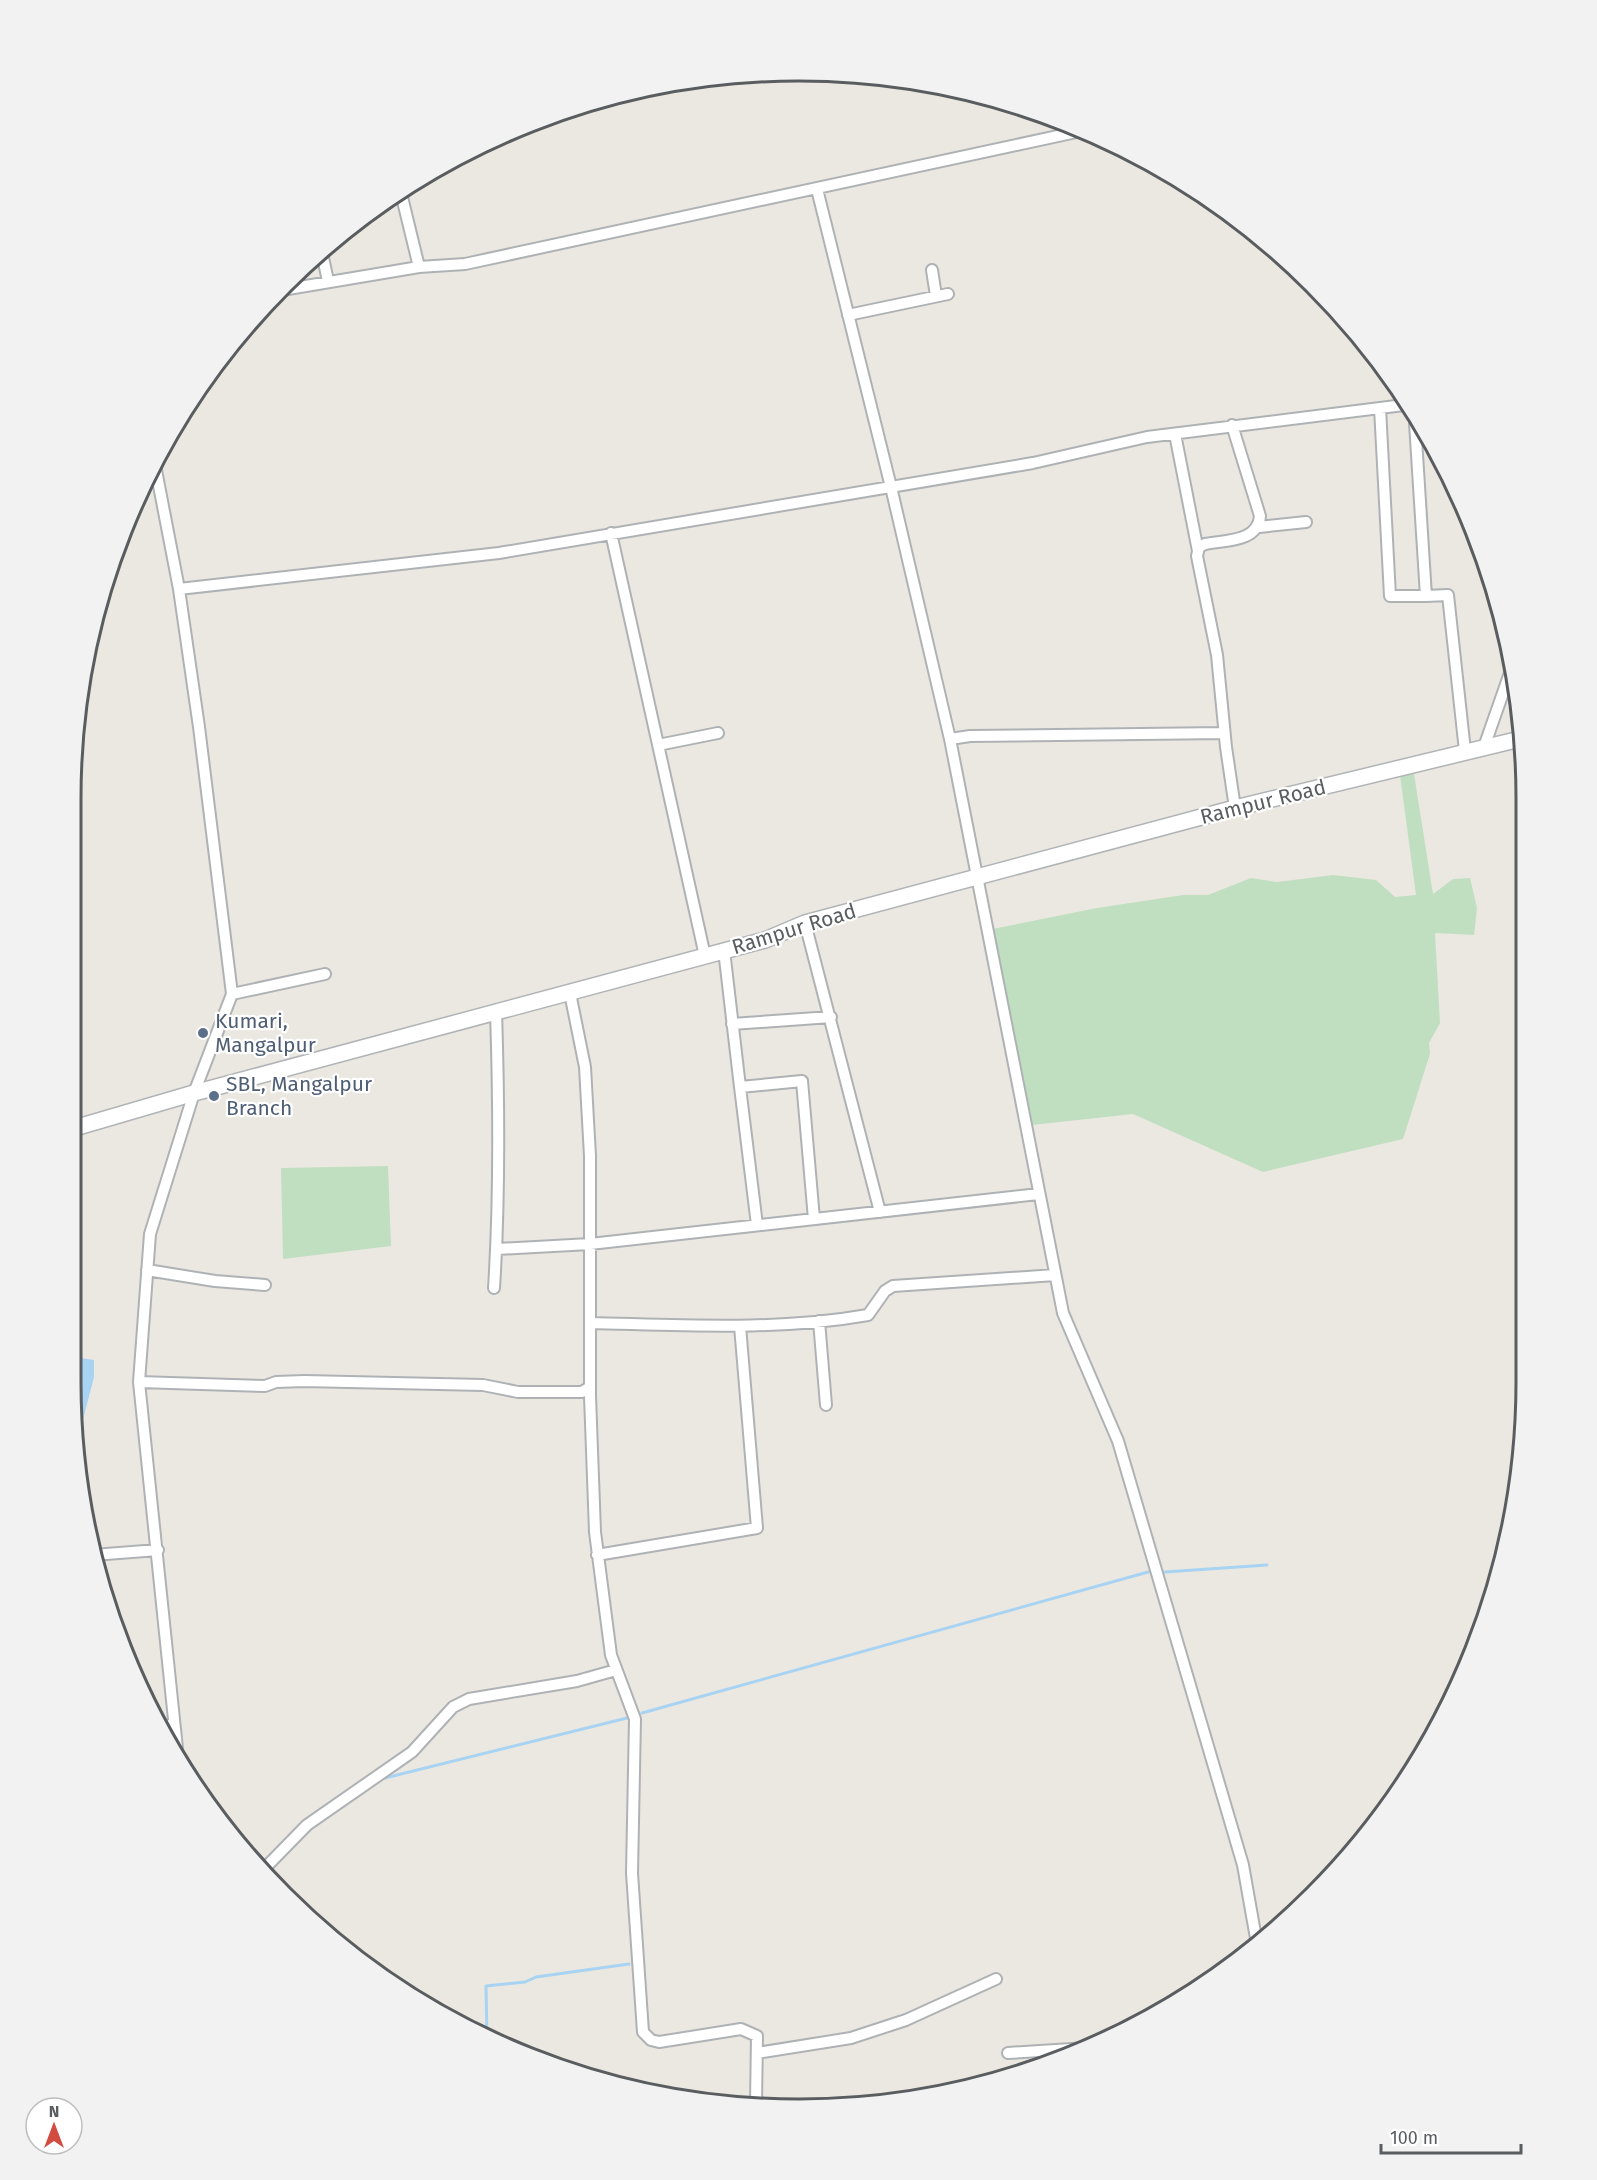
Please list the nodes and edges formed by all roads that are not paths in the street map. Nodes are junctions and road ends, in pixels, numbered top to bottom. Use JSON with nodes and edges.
{"nodes":[{"id":1,"x":1067,"y":134,"type":"edge"},
{"id":2,"x":817,"y":189,"type":"junction"},
{"id":3,"x":403,"y":200,"type":"edge"},
{"id":4,"x":324,"y":260,"type":"edge"},
{"id":5,"x":419,"y":267,"type":"junction"},
{"id":6,"x":932,"y":270,"type":"dead end"},
{"id":7,"x":328,"y":281,"type":"junction"},
{"id":8,"x":295,"y":288,"type":"edge"},
{"id":9,"x":948,"y":294,"type":"dead end"},
{"id":10,"x":936,"y":296,"type":"junction"},
{"id":11,"x":848,"y":315,"type":"junction"},
{"id":12,"x":1399,"y":406,"type":"edge"},
{"id":13,"x":1380,"y":408,"type":"junction"},
{"id":14,"x":1232,"y":425,"type":"junction"},
{"id":15,"x":1416,"y":433,"type":"edge"},
{"id":16,"x":1175,"y":434,"type":"junction"},
{"id":17,"x":158,"y":476,"type":"edge"},
{"id":18,"x":891,"y":487,"type":"junction"},
{"id":19,"x":1306,"y":522,"type":"dead end"},
{"id":20,"x":1259,"y":527,"type":"junction"},
{"id":21,"x":611,"y":533,"type":"junction"},
{"id":22,"x":1198,"y":551,"type":"junction"},
{"id":23,"x":178,"y":589,"type":"junction"},
{"id":24,"x":1426,"y":596,"type":"junction"},
{"id":25,"x":1506,"y":684,"type":"edge"},
{"id":26,"x":718,"y":733,"type":"dead end"},
{"id":27,"x":1224,"y":733,"type":"junction"},
{"id":28,"x":950,"y":739,"type":"junction"},
{"id":29,"x":1513,"y":741,"type":"edge"},
{"id":30,"x":658,"y":745,"type":"junction"},
{"id":31,"x":1484,"y":747,"type":"junction"},
{"id":32,"x":1465,"y":751,"type":"junction"},
{"id":33,"x":1235,"y":808,"type":"junction"},
{"id":34,"x":975,"y":878,"type":"junction"},
{"id":35,"x":805,"y":923,"type":"junction"},
{"id":36,"x":724,"y":951,"type":"junction"},
{"id":37,"x":705,"y":956,"type":"junction"},
{"id":38,"x":325,"y":974,"type":"dead end"},
{"id":39,"x":570,"y":993,"type":"junction"},
{"id":40,"x":232,"y":994,"type":"junction"},
{"id":41,"x":496,"y":1011,"type":"junction"},
{"id":42,"x":831,"y":1017,"type":"junction"},
{"id":43,"x":732,"y":1024,"type":"junction"},
{"id":44,"x":740,"y":1087,"type":"junction"},
{"id":45,"x":194,"y":1093,"type":"junction"},
{"id":46,"x":81,"y":1126,"type":"edge"},
{"id":47,"x":1039,"y":1194,"type":"junction"},
{"id":48,"x":880,"y":1212,"type":"junction"},
{"id":49,"x":814,"y":1219,"type":"junction"},
{"id":50,"x":757,"y":1225,"type":"junction"},
{"id":51,"x":590,"y":1244,"type":"junction"},
{"id":52,"x":498,"y":1249,"type":"junction"},
{"id":53,"x":147,"y":1270,"type":"junction"},
{"id":54,"x":1055,"y":1275,"type":"junction"},
{"id":55,"x":265,"y":1285,"type":"dead end"},
{"id":56,"x":494,"y":1288,"type":"dead end"},
{"id":57,"x":819,"y":1321,"type":"junction"},
{"id":58,"x":590,"y":1323,"type":"junction"},
{"id":59,"x":740,"y":1326,"type":"junction"},
{"id":60,"x":140,"y":1382,"type":"junction"},
{"id":61,"x":590,"y":1387,"type":"junction"},
{"id":62,"x":826,"y":1405,"type":"dead end"},
{"id":63,"x":158,"y":1550,"type":"junction"},
{"id":64,"x":102,"y":1554,"type":"edge"},
{"id":65,"x":597,"y":1555,"type":"junction"},
{"id":66,"x":616,"y":1670,"type":"junction"},
{"id":67,"x":174,"y":1724,"type":"junction"},
{"id":68,"x":170,"y":1726,"type":"edge"},
{"id":69,"x":176,"y":1737,"type":"edge"},
{"id":70,"x":268,"y":1865,"type":"edge"},
{"id":71,"x":1255,"y":1935,"type":"edge"},
{"id":72,"x":996,"y":1979,"type":"dead end"},
{"id":73,"x":1058,"y":2050,"type":"edge"},
{"id":74,"x":757,"y":2053,"type":"junction"},
{"id":75,"x":1008,"y":2053,"type":"dead end"},
{"id":76,"x":756,"y":2097,"type":"edge"}],
"edges":[{"from":1,"to":2,"type":"street"},
{"from":2,"to":5,"type":"street"},
{"from":2,"to":11,"type":"street"},
{"from":3,"to":5,"type":"street"},
{"from":4,"to":7,"type":"street"},
{"from":5,"to":7,"type":"street"},
{"from":6,"to":10,"type":"street"},
{"from":7,"to":8,"type":"street"},
{"from":9,"to":10,"type":"street"},
{"from":10,"to":11,"type":"street"},
{"from":11,"to":18,"type":"street"},
{"from":12,"to":13,"type":"street"},
{"from":13,"to":14,"type":"street"},
{"from":13,"to":24,"type":"street"},
{"from":14,"to":16,"type":"street"},
{"from":14,"to":20,"type":"street"},
{"from":15,"to":24,"type":"street"},
{"from":16,"to":18,"type":"street"},
{"from":16,"to":22,"type":"street"},
{"from":17,"to":23,"type":"street"},
{"from":18,"to":21,"type":"street"},
{"from":18,"to":28,"type":"street"},
{"from":19,"to":20,"type":"street"},
{"from":20,"to":22,"type":"street"},
{"from":21,"to":23,"type":"street"},
{"from":21,"to":30,"type":"street"},
{"from":22,"to":27,"type":"street"},
{"from":23,"to":40,"type":"street"},
{"from":24,"to":32,"type":"street"},
{"from":25,"to":31,"type":"street"},
{"from":26,"to":30,"type":"street"},
{"from":27,"to":28,"type":"street"},
{"from":27,"to":33,"type":"street"},
{"from":28,"to":34,"type":"street"},
{"from":29,"to":31,"type":"main road","name":"Rampur Road"},
{"from":30,"to":37,"type":"street"},
{"from":31,"to":32,"type":"main road","name":"Rampur Road"},
{"from":32,"to":33,"type":"main road","name":"Rampur Road"},
{"from":33,"to":34,"type":"main road","name":"Rampur Road"},
{"from":34,"to":35,"type":"main road","name":"Rampur Road"},
{"from":34,"to":47,"type":"street"},
{"from":35,"to":36,"type":"main road","name":"Rampur Road"},
{"from":35,"to":42,"type":"street"},
{"from":36,"to":37,"type":"main road","name":"Rampur Road"},
{"from":36,"to":43,"type":"street"},
{"from":37,"to":39,"type":"main road","name":"Rampur Road"},
{"from":38,"to":40,"type":"street"},
{"from":39,"to":41,"type":"main road","name":"Rampur Road"},
{"from":39,"to":51,"type":"street"},
{"from":40,"to":45,"type":"street"},
{"from":41,"to":45,"type":"main road","name":"Rampur Road"},
{"from":41,"to":52,"type":"street"},
{"from":42,"to":43,"type":"street"},
{"from":42,"to":48,"type":"street"},
{"from":43,"to":44,"type":"street"},
{"from":44,"to":49,"type":"street"},
{"from":44,"to":50,"type":"street"},
{"from":45,"to":46,"type":"main road","name":"Rampur Road"},
{"from":45,"to":53,"type":"street"},
{"from":47,"to":48,"type":"street"},
{"from":47,"to":54,"type":"street"},
{"from":48,"to":49,"type":"street"},
{"from":49,"to":50,"type":"street"},
{"from":50,"to":51,"type":"street"},
{"from":51,"to":52,"type":"street"},
{"from":51,"to":58,"type":"street"},
{"from":52,"to":56,"type":"street"},
{"from":53,"to":55,"type":"street"},
{"from":53,"to":60,"type":"street"},
{"from":54,"to":57,"type":"street"},
{"from":54,"to":71,"type":"street"},
{"from":57,"to":59,"type":"street"},
{"from":57,"to":62,"type":"street"},
{"from":58,"to":59,"type":"street"},
{"from":58,"to":61,"type":"street"},
{"from":59,"to":65,"type":"street"},
{"from":60,"to":61,"type":"street"},
{"from":60,"to":63,"type":"street"},
{"from":61,"to":65,"type":"street"},
{"from":63,"to":64,"type":"street"},
{"from":63,"to":67,"type":"street"},
{"from":65,"to":66,"type":"street"},
{"from":66,"to":70,"type":"street"},
{"from":66,"to":74,"type":"street"},
{"from":67,"to":68,"type":"street"},
{"from":67,"to":69,"type":"street"},
{"from":72,"to":74,"type":"street"},
{"from":73,"to":75,"type":"street"},
{"from":74,"to":76,"type":"street"}]}
